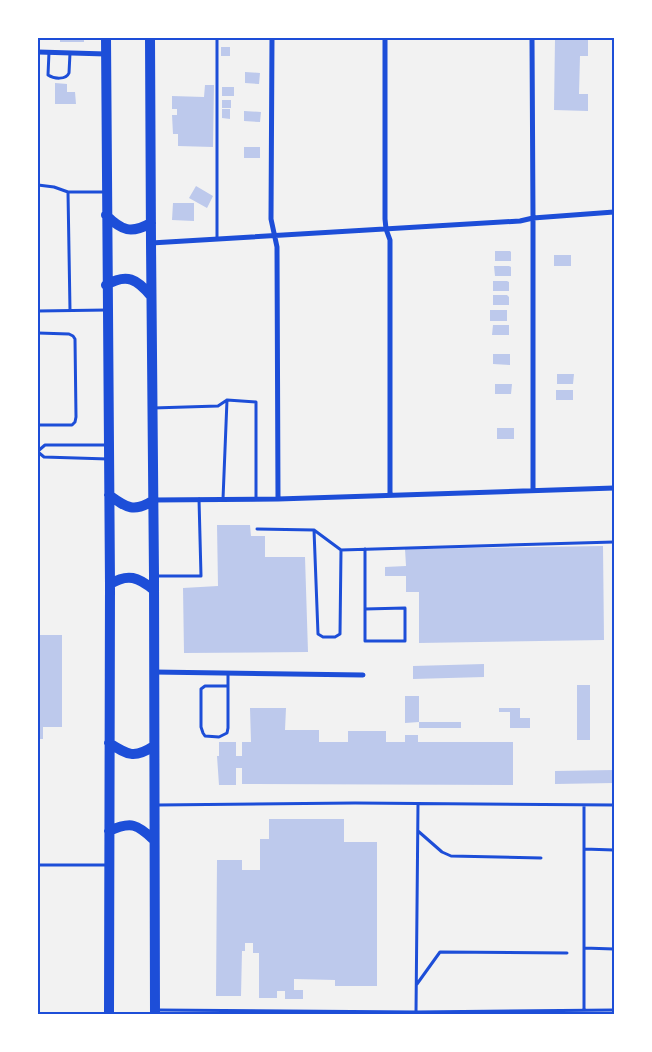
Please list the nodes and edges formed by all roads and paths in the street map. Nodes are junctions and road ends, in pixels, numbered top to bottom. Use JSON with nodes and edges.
{"nodes":[{"id":1,"x":106,"y":38,"type":"edge"},
{"id":2,"x":150,"y":38,"type":"edge"},
{"id":3,"x":217,"y":38,"type":"edge"},
{"id":4,"x":272,"y":38,"type":"edge"},
{"id":5,"x":385,"y":38,"type":"edge"},
{"id":6,"x":532,"y":38,"type":"edge"},
{"id":7,"x":38,"y":52,"type":"edge"},
{"id":8,"x":49,"y":52,"type":"junction"},
{"id":9,"x":70,"y":53,"type":"junction"},
{"id":10,"x":106,"y":54,"type":"junction"},
{"id":11,"x":38,"y":185,"type":"edge"},
{"id":12,"x":68,"y":192,"type":"junction"},
{"id":13,"x":106,"y":192,"type":"junction"},
{"id":14,"x":614,"y":212,"type":"edge"},
{"id":15,"x":106,"y":215,"type":"junction"},
{"id":16,"x":534,"y":218,"type":"junction"},
{"id":17,"x":150,"y":223,"type":"junction"},
{"id":18,"x":386,"y":229,"type":"junction"},
{"id":19,"x":274,"y":236,"type":"junction"},
{"id":20,"x":217,"y":239,"type":"junction"},
{"id":21,"x":151,"y":243,"type":"junction"},
{"id":22,"x":106,"y":285,"type":"junction"},
{"id":23,"x":151,"y":296,"type":"junction"},
{"id":24,"x":70,"y":310,"type":"junction"},
{"id":25,"x":107,"y":310,"type":"junction"},
{"id":26,"x":38,"y":311,"type":"edge"},
{"id":27,"x":38,"y":333,"type":"edge"},
{"id":28,"x":227,"y":400,"type":"junction"},
{"id":29,"x":153,"y":408,"type":"junction"},
{"id":30,"x":38,"y":425,"type":"edge"},
{"id":31,"x":109,"y":445,"type":"junction"},
{"id":32,"x":38,"y":452,"type":"edge"},
{"id":33,"x":109,"y":459,"type":"junction"},
{"id":34,"x":614,"y":488,"type":"edge"},
{"id":35,"x":533,"y":490,"type":"junction"},
{"id":36,"x":109,"y":495,"type":"junction"},
{"id":37,"x":390,"y":495,"type":"junction"},
{"id":38,"x":223,"y":499,"type":"junction"},
{"id":39,"x":256,"y":499,"type":"junction"},
{"id":40,"x":278,"y":499,"type":"junction"},
{"id":41,"x":154,"y":500,"type":"junction"},
{"id":42,"x":199,"y":500,"type":"junction"},
{"id":43,"x":257,"y":529,"type":"dead end"},
{"id":44,"x":314,"y":530,"type":"junction"},
{"id":45,"x":614,"y":542,"type":"edge"},
{"id":46,"x":365,"y":549,"type":"junction"},
{"id":47,"x":341,"y":550,"type":"junction"},
{"id":48,"x":154,"y":576,"type":"junction"},
{"id":49,"x":110,"y":584,"type":"junction"},
{"id":50,"x":154,"y":590,"type":"junction"},
{"id":51,"x":365,"y":609,"type":"junction"},
{"id":52,"x":154,"y":672,"type":"junction"},
{"id":53,"x":228,"y":673,"type":"junction"},
{"id":54,"x":363,"y":675,"type":"dead end"},
{"id":55,"x":228,"y":686,"type":"junction"},
{"id":56,"x":109,"y":743,"type":"junction"},
{"id":57,"x":154,"y":746,"type":"junction"},
{"id":58,"x":418,"y":804,"type":"junction"},
{"id":59,"x":154,"y":805,"type":"junction"},
{"id":60,"x":584,"y":805,"type":"junction"},
{"id":61,"x":614,"y":805,"type":"edge"},
{"id":62,"x":417,"y":830,"type":"junction"},
{"id":63,"x":109,"y":831,"type":"junction"},
{"id":64,"x":154,"y":840,"type":"junction"},
{"id":65,"x":584,"y":848,"type":"junction"},
{"id":66,"x":614,"y":850,"type":"edge"},
{"id":67,"x":541,"y":858,"type":"dead end"},
{"id":68,"x":38,"y":865,"type":"edge"},
{"id":69,"x":109,"y":865,"type":"junction"},
{"id":70,"x":584,"y":948,"type":"junction"},
{"id":71,"x":614,"y":949,"type":"edge"},
{"id":72,"x":567,"y":953,"type":"dead end"},
{"id":73,"x":417,"y":984,"type":"junction"},
{"id":74,"x":584,"y":1010,"type":"junction"},
{"id":75,"x":614,"y":1010,"type":"edge"},
{"id":76,"x":155,"y":1012,"type":"edge"},
{"id":77,"x":416,"y":1012,"type":"junction"},
{"id":78,"x":109,"y":1014,"type":"edge"}],
"edges":[{"from":1,"to":10,"type":"highway"},
{"from":2,"to":17,"type":"highway"},
{"from":3,"to":20,"type":"lane"},
{"from":4,"to":19,"type":"street"},
{"from":5,"to":18,"type":"street"},
{"from":6,"to":16,"type":"street"},
{"from":7,"to":8,"type":"street"},
{"from":8,"to":9,"type":"street"},
{"from":8,"to":9,"type":"lane"},
{"from":9,"to":10,"type":"street"},
{"from":10,"to":13,"type":"highway"},
{"from":11,"to":12,"type":"lane"},
{"from":12,"to":13,"type":"lane"},
{"from":12,"to":24,"type":"lane"},
{"from":13,"to":15,"type":"highway"},
{"from":14,"to":16,"type":"street"},
{"from":15,"to":17,"type":"highway"},
{"from":15,"to":22,"type":"highway"},
{"from":16,"to":18,"type":"street"},
{"from":16,"to":35,"type":"street"},
{"from":17,"to":21,"type":"highway"},
{"from":18,"to":19,"type":"street"},
{"from":18,"to":37,"type":"street"},
{"from":19,"to":20,"type":"street"},
{"from":19,"to":40,"type":"street"},
{"from":20,"to":21,"type":"street"},
{"from":21,"to":23,"type":"highway"},
{"from":22,"to":23,"type":"highway"},
{"from":22,"to":25,"type":"highway"},
{"from":23,"to":29,"type":"highway"},
{"from":24,"to":25,"type":"lane"},
{"from":24,"to":26,"type":"lane"},
{"from":25,"to":31,"type":"highway"},
{"from":27,"to":30,"type":"lane"},
{"from":28,"to":29,"type":"lane"},
{"from":28,"to":38,"type":"lane"},
{"from":28,"to":39,"type":"lane"},
{"from":29,"to":41,"type":"highway"},
{"from":31,"to":32,"type":"lane"},
{"from":31,"to":33,"type":"highway"},
{"from":32,"to":33,"type":"lane"},
{"from":33,"to":36,"type":"highway"},
{"from":34,"to":35,"type":"street"},
{"from":35,"to":37,"type":"street"},
{"from":36,"to":41,"type":"highway"},
{"from":36,"to":49,"type":"highway"},
{"from":37,"to":40,"type":"street"},
{"from":38,"to":39,"type":"street"},
{"from":38,"to":42,"type":"street"},
{"from":39,"to":40,"type":"street"},
{"from":41,"to":42,"type":"street"},
{"from":41,"to":48,"type":"highway"},
{"from":42,"to":48,"type":"lane"},
{"from":43,"to":44,"type":"lane"},
{"from":44,"to":47,"type":"lane"},
{"from":44,"to":47,"type":"lane"},
{"from":45,"to":46,"type":"lane"},
{"from":46,"to":47,"type":"lane"},
{"from":46,"to":51,"type":"lane"},
{"from":48,"to":50,"type":"highway"},
{"from":49,"to":50,"type":"highway"},
{"from":49,"to":56,"type":"highway"},
{"from":50,"to":52,"type":"highway"},
{"from":51,"to":51,"type":"lane"},
{"from":52,"to":53,"type":"street"},
{"from":52,"to":57,"type":"highway"},
{"from":53,"to":54,"type":"street"},
{"from":53,"to":55,"type":"lane"},
{"from":55,"to":55,"type":"lane"},
{"from":56,"to":57,"type":"highway"},
{"from":56,"to":63,"type":"highway"},
{"from":57,"to":59,"type":"highway"},
{"from":58,"to":59,"type":"lane"},
{"from":58,"to":60,"type":"lane"},
{"from":58,"to":62,"type":"lane"},
{"from":59,"to":64,"type":"highway"},
{"from":60,"to":61,"type":"lane"},
{"from":60,"to":65,"type":"lane"},
{"from":62,"to":67,"type":"lane"},
{"from":62,"to":73,"type":"lane"},
{"from":63,"to":64,"type":"highway"},
{"from":63,"to":69,"type":"highway"},
{"from":64,"to":76,"type":"highway"},
{"from":65,"to":66,"type":"lane"},
{"from":65,"to":70,"type":"lane"},
{"from":68,"to":69,"type":"lane"},
{"from":69,"to":78,"type":"highway"},
{"from":70,"to":71,"type":"lane"},
{"from":70,"to":74,"type":"lane"},
{"from":72,"to":73,"type":"lane"},
{"from":73,"to":77,"type":"lane"},
{"from":74,"to":75,"type":"lane"},
{"from":74,"to":77,"type":"lane"},
{"from":76,"to":77,"type":"lane"}]}
